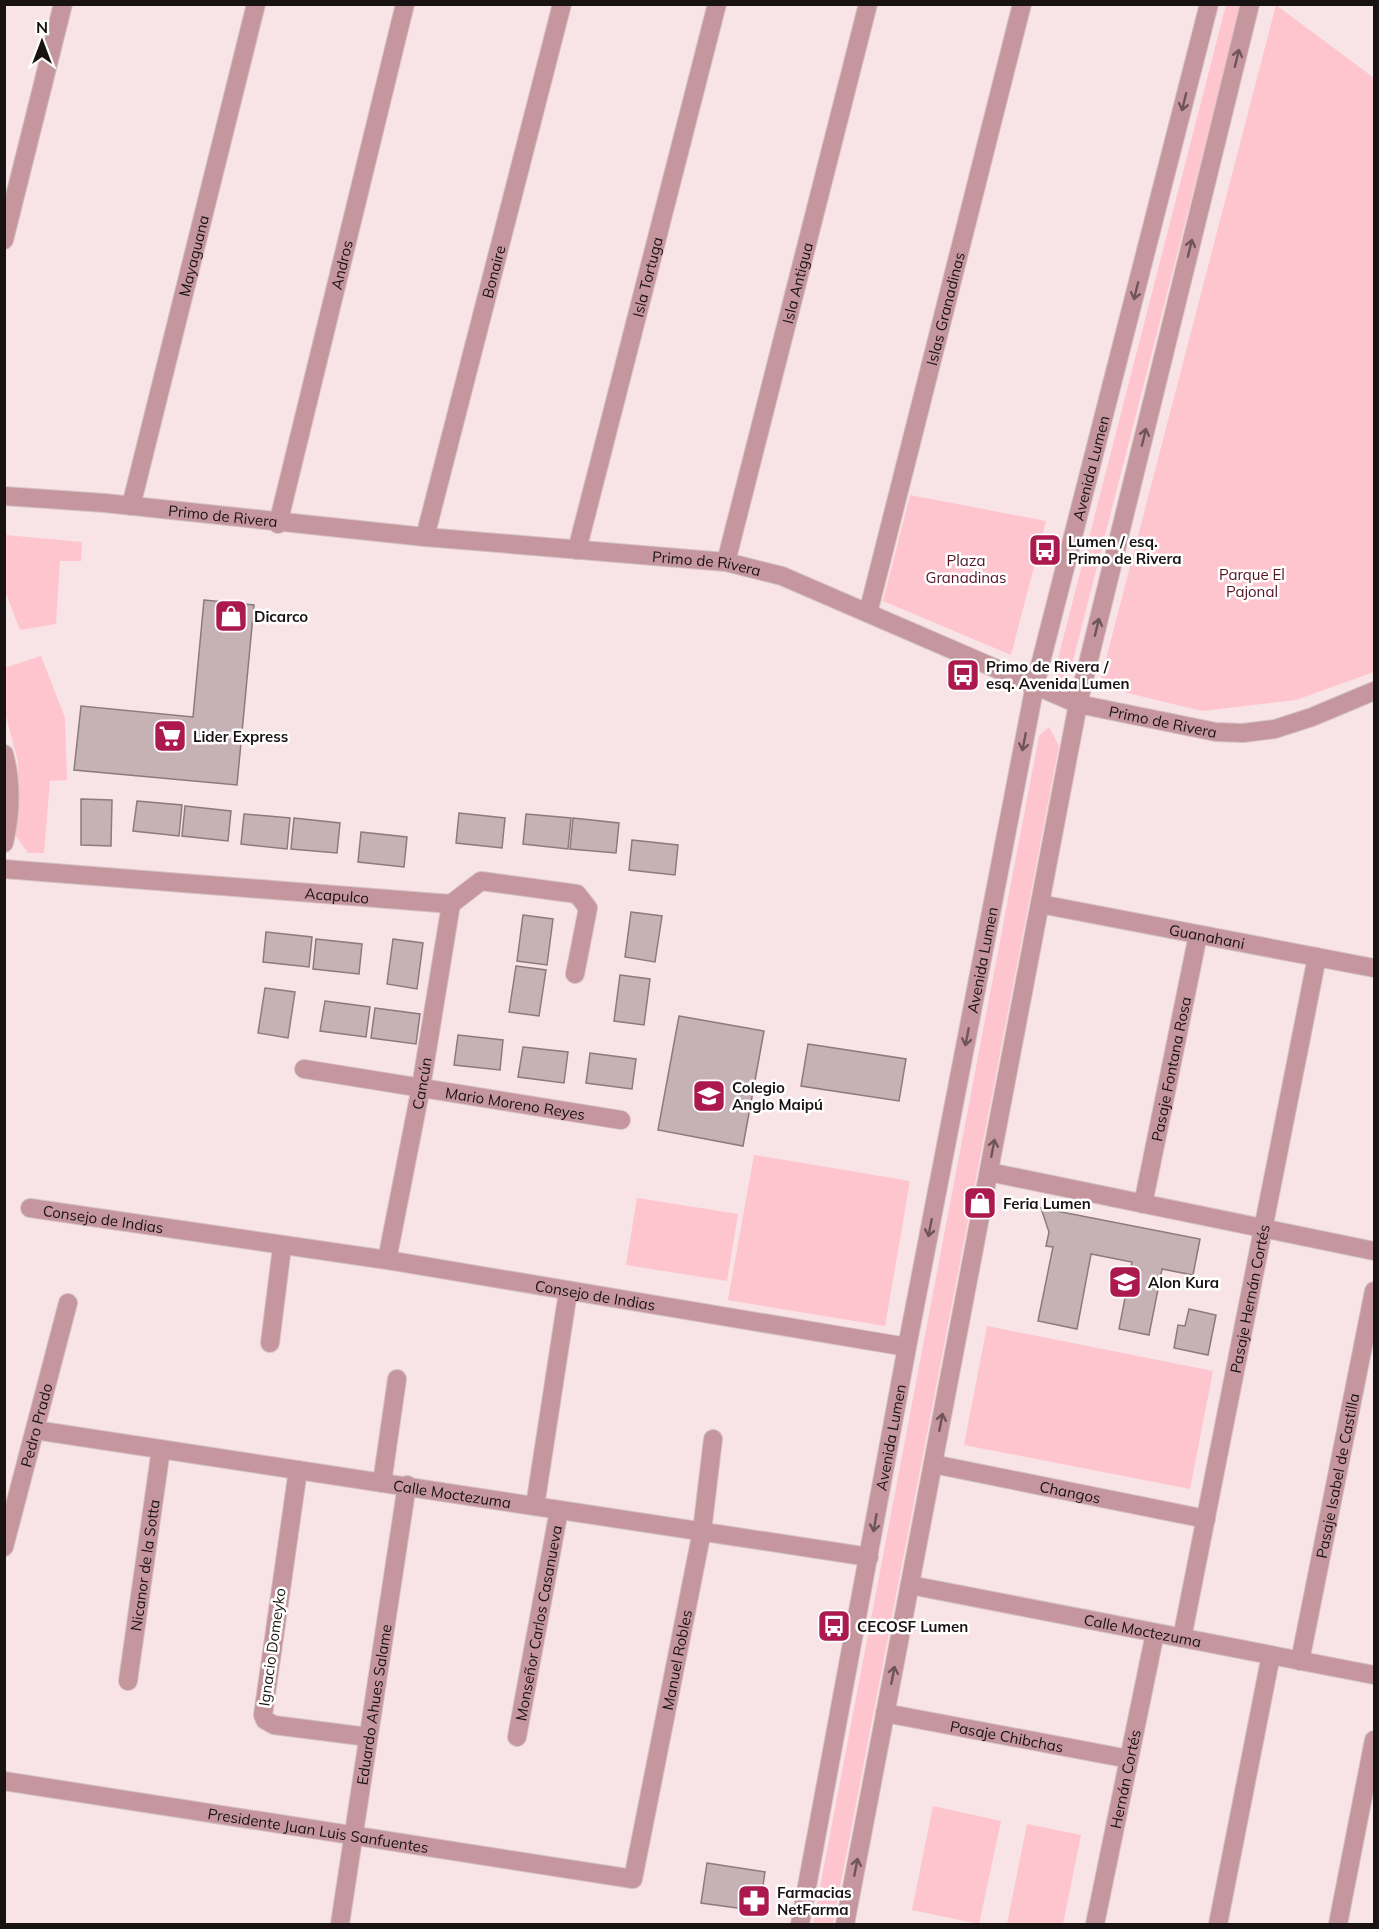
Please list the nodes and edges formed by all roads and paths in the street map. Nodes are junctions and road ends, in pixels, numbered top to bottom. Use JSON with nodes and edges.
{"nodes":[{"id":1,"x":63,"y":4,"type":"edge"},
{"id":2,"x":256,"y":4,"type":"edge"},
{"id":3,"x":405,"y":4,"type":"edge"},
{"id":4,"x":562,"y":4,"type":"edge"},
{"id":5,"x":717,"y":4,"type":"edge"},
{"id":6,"x":868,"y":4,"type":"edge"},
{"id":7,"x":1022,"y":4,"type":"edge"},
{"id":8,"x":1209,"y":4,"type":"edge"},
{"id":9,"x":1250,"y":4,"type":"edge"},
{"id":10,"x":4,"y":240,"type":"edge"},
{"id":11,"x":4,"y":496,"type":"edge"},
{"id":12,"x":131,"y":507,"type":"junction"},
{"id":13,"x":278,"y":524,"type":"junction"},
{"id":14,"x":424,"y":537,"type":"junction"},
{"id":15,"x":577,"y":550,"type":"junction"},
{"id":16,"x":726,"y":562,"type":"junction"},
{"id":17,"x":868,"y":613,"type":"junction"},
{"id":18,"x":1035,"y":685,"type":"junction"},
{"id":19,"x":1374,"y":691,"type":"edge"},
{"id":20,"x":1078,"y":704,"type":"junction"},
{"id":21,"x":4,"y":754,"type":"edge"},
{"id":22,"x":4,"y":843,"type":"edge"},
{"id":23,"x":4,"y":869,"type":"edge"},
{"id":24,"x":451,"y":904,"type":"junction"},
{"id":25,"x":1040,"y":904,"type":"junction"},
{"id":26,"x":1198,"y":935,"type":"junction"},
{"id":27,"x":1317,"y":957,"type":"junction"},
{"id":28,"x":1374,"y":968,"type":"edge"},
{"id":29,"x":575,"y":975,"type":"dead end"},
{"id":30,"x":304,"y":1069,"type":"dead end"},
{"id":31,"x":421,"y":1088,"type":"junction"},
{"id":32,"x":621,"y":1120,"type":"dead end"},
{"id":33,"x":989,"y":1172,"type":"junction"},
{"id":34,"x":1143,"y":1204,"type":"junction"},
{"id":35,"x":30,"y":1208,"type":"dead end"},
{"id":36,"x":1264,"y":1228,"type":"junction"},
{"id":37,"x":282,"y":1247,"type":"junction"},
{"id":38,"x":1374,"y":1251,"type":"edge"},
{"id":39,"x":387,"y":1260,"type":"junction"},
{"id":40,"x":1374,"y":1291,"type":"edge"},
{"id":41,"x":568,"y":1292,"type":"junction"},
{"id":42,"x":68,"y":1303,"type":"dead end"},
{"id":43,"x":270,"y":1343,"type":"dead end"},
{"id":44,"x":907,"y":1347,"type":"junction"},
{"id":45,"x":397,"y":1379,"type":"dead end"},
{"id":46,"x":35,"y":1430,"type":"junction"},
{"id":47,"x":713,"y":1439,"type":"dead end"},
{"id":48,"x":161,"y":1449,"type":"junction"},
{"id":49,"x":933,"y":1464,"type":"junction"},
{"id":50,"x":298,"y":1470,"type":"junction"},
{"id":51,"x":382,"y":1483,"type":"junction"},
{"id":52,"x":406,"y":1485,"type":"junction"},
{"id":53,"x":535,"y":1506,"type":"junction"},
{"id":54,"x":559,"y":1510,"type":"junction"},
{"id":55,"x":1206,"y":1519,"type":"junction"},
{"id":56,"x":702,"y":1531,"type":"junction"},
{"id":57,"x":4,"y":1548,"type":"edge"},
{"id":58,"x":869,"y":1557,"type":"junction"},
{"id":59,"x":910,"y":1585,"type":"junction"},
{"id":60,"x":1155,"y":1632,"type":"junction"},
{"id":61,"x":1182,"y":1638,"type":"junction"},
{"id":62,"x":1271,"y":1655,"type":"junction"},
{"id":63,"x":1300,"y":1661,"type":"junction"},
{"id":64,"x":1374,"y":1675,"type":"edge"},
{"id":65,"x":128,"y":1681,"type":"dead end"},
{"id":66,"x":885,"y":1713,"type":"junction"},
{"id":67,"x":368,"y":1737,"type":"junction"},
{"id":68,"x":517,"y":1737,"type":"dead end"},
{"id":69,"x":1374,"y":1740,"type":"edge"},
{"id":70,"x":1129,"y":1759,"type":"junction"},
{"id":71,"x":4,"y":1781,"type":"edge"},
{"id":72,"x":353,"y":1834,"type":"junction"},
{"id":73,"x":633,"y":1879,"type":"joint"},
{"id":74,"x":340,"y":1924,"type":"edge"},
{"id":75,"x":800,"y":1924,"type":"edge"},
{"id":76,"x":845,"y":1924,"type":"edge"},
{"id":77,"x":1095,"y":1924,"type":"edge"},
{"id":78,"x":1218,"y":1924,"type":"edge"},
{"id":79,"x":1338,"y":1924,"type":"edge"}],
"edges":[{"from":1,"to":10,"type":"street"},
{"from":2,"to":12,"type":"street","name":"Mayaguana"},
{"from":3,"to":13,"type":"street","name":"Andros"},
{"from":4,"to":14,"type":"street","name":"Bonaire"},
{"from":5,"to":15,"type":"street","name":"Isla Tortuga"},
{"from":6,"to":16,"type":"street","name":"Isla Antigua"},
{"from":7,"to":17,"type":"street","name":"Islas Granadinas"},
{"from":8,"to":18,"type":"street","name":"Avenida Lumen","one_way":true},
{"from":20,"to":9,"type":"street","one_way":true},
{"from":11,"to":12,"type":"street","name":"Primo de Rivera"},
{"from":12,"to":13,"type":"street","name":"Primo de Rivera"},
{"from":13,"to":14,"type":"street","name":"Primo de Rivera"},
{"from":14,"to":15,"type":"street","name":"Primo de Rivera"},
{"from":15,"to":16,"type":"street","name":"Primo de Rivera"},
{"from":16,"to":17,"type":"street","name":"Primo de Rivera"},
{"from":17,"to":18,"type":"street","name":"Primo de Rivera"},
{"from":18,"to":20,"type":"street","name":"Primo de Rivera"},
{"from":18,"to":44,"type":"street","name":"Avenida Lumen","one_way":true},
{"from":19,"to":20,"type":"street","name":"Primo de Rivera"},
{"from":20,"to":25,"type":"street"},
{"from":21,"to":22,"type":"street"},
{"from":23,"to":24,"type":"street","name":"Acapulco"},
{"from":24,"to":29,"type":"street"},
{"from":24,"to":31,"type":"street","name":"Cancún"},
{"from":25,"to":26,"type":"street","name":"Guanahani"},
{"from":33,"to":25,"type":"street","one_way":true},
{"from":26,"to":27,"type":"street","name":"Guanahani"},
{"from":26,"to":34,"type":"street","name":"Pasaje Fontana Rosa"},
{"from":27,"to":28,"type":"street","name":"Guanahani"},
{"from":27,"to":36,"type":"street","name":"Pasaje Hernán Cortés"},
{"from":30,"to":31,"type":"street","name":"Mario Moreno Reyes"},
{"from":31,"to":32,"type":"street","name":"Mario Moreno Reyes"},
{"from":31,"to":39,"type":"street","name":"Cancún"},
{"from":33,"to":34,"type":"street"},
{"from":49,"to":33,"type":"street","one_way":true},
{"from":34,"to":36,"type":"street"},
{"from":35,"to":37,"type":"street","name":"Consejo de Indias"},
{"from":36,"to":38,"type":"street"},
{"from":36,"to":55,"type":"street","name":"Pasaje Hernán Cortés"},
{"from":37,"to":39,"type":"street","name":"Consejo de Indias"},
{"from":37,"to":43,"type":"street"},
{"from":39,"to":41,"type":"street","name":"Consejo de Indias"},
{"from":40,"to":63,"type":"street","name":"Pasaje Isabel de Castilla"},
{"from":41,"to":44,"type":"street","name":"Consejo de Indias"},
{"from":41,"to":53,"type":"street","name":"Monseñor Carlos Casanueva"},
{"from":42,"to":46,"type":"street","name":"Pedro Prado"},
{"from":44,"to":58,"type":"street","name":"Avenida Lumen","one_way":true},
{"from":45,"to":51,"type":"street"},
{"from":46,"to":48,"type":"street","name":"Calle Moctezuma"},
{"from":46,"to":57,"type":"street","name":"Pedro Prado"},
{"from":47,"to":56,"type":"street","name":"Manuel Robles"},
{"from":48,"to":50,"type":"street","name":"Calle Moctezuma"},
{"from":48,"to":65,"type":"street","name":"Nicanor de la Sotta"},
{"from":49,"to":55,"type":"street","name":"Changos"},
{"from":49,"to":59,"type":"street"},
{"from":50,"to":51,"type":"street","name":"Calle Moctezuma"},
{"from":50,"to":67,"type":"street","name":"Ignacio Domeyko"},
{"from":51,"to":52,"type":"street","name":"Calle Moctezuma"},
{"from":52,"to":53,"type":"street","name":"Calle Moctezuma"},
{"from":52,"to":67,"type":"street","name":"Eduardo Ahues Salame"},
{"from":53,"to":54,"type":"street","name":"Calle Moctezuma"},
{"from":54,"to":56,"type":"street","name":"Calle Moctezuma"},
{"from":54,"to":68,"type":"street","name":"Monseñor Carlos Casanueva"},
{"from":55,"to":61,"type":"street","name":"Pasaje Hernán Cortés"},
{"from":56,"to":58,"type":"street","name":"Calle Moctezuma"},
{"from":56,"to":73,"type":"street","name":"Manuel Robles"},
{"from":58,"to":75,"type":"street","name":"Avenida Lumen"},
{"from":59,"to":60,"type":"street","name":"Calle Moctezuma"},
{"from":66,"to":59,"type":"street","one_way":true},
{"from":60,"to":61,"type":"street","name":"Calle Moctezuma"},
{"from":60,"to":70,"type":"street","name":"Hernán Cortés"},
{"from":61,"to":62,"type":"street","name":"Calle Moctezuma"},
{"from":62,"to":63,"type":"street","name":"Calle Moctezuma"},
{"from":62,"to":78,"type":"street"},
{"from":63,"to":64,"type":"street","name":"Calle Moctezuma"},
{"from":66,"to":70,"type":"street","name":"Pasaje Chibchas"},
{"from":76,"to":66,"type":"street","one_way":true},
{"from":67,"to":72,"type":"street","name":"Eduardo Ahues Salame"},
{"from":69,"to":79,"type":"street"},
{"from":70,"to":77,"type":"street","name":"Hernán Cortés"},
{"from":71,"to":72,"type":"street","name":"Presidente Juan Luis Sanfuentes"},
{"from":72,"to":73,"type":"street","name":"Presidente Juan Luis Sanfuentes"},
{"from":72,"to":74,"type":"street","name":"Eduardo Ahues Salame"}]}
